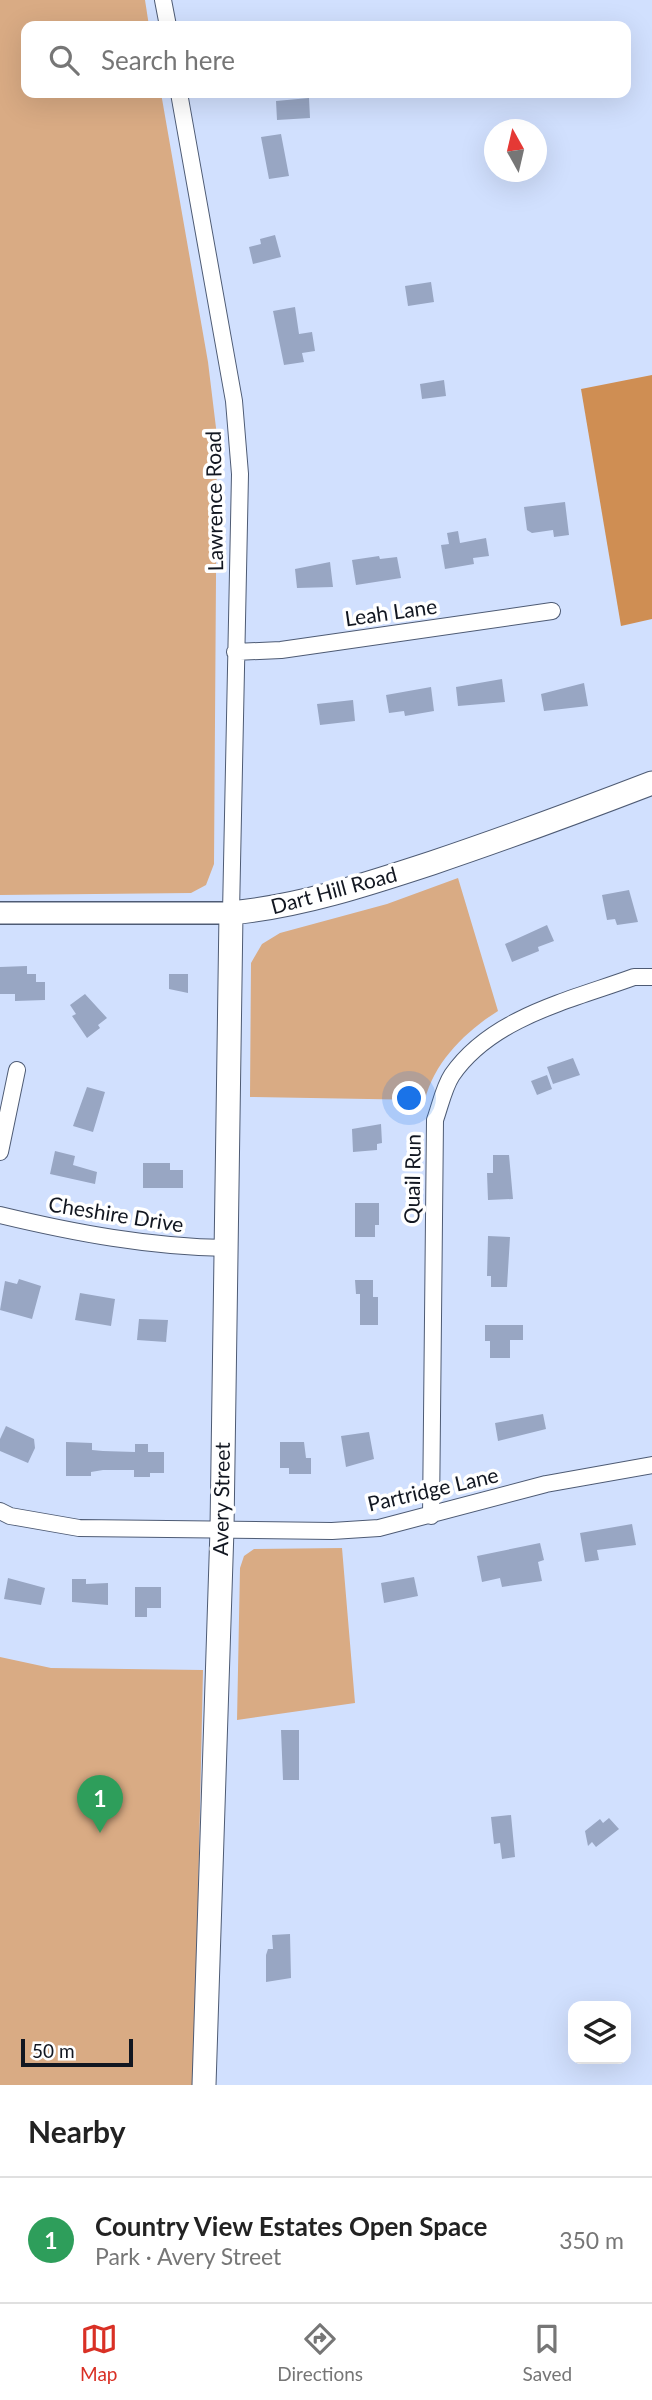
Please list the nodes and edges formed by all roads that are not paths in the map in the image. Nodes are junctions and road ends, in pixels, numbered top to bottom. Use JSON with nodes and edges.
{"nodes":[{"id":1,"x":163,"y":0,"type":"edge"},
{"id":2,"x":167,"y":21,"type":"edge"},
{"id":3,"x":180,"y":98,"type":"edge"},
{"id":4,"x":552,"y":611,"type":"dead end"},
{"id":5,"x":235,"y":652,"type":"junction"},
{"id":6,"x":652,"y":783,"type":"edge"},
{"id":7,"x":0,"y":913,"type":"edge"},
{"id":8,"x":231,"y":913,"type":"junction"},
{"id":9,"x":652,"y":977,"type":"edge"},
{"id":10,"x":18,"y":1070,"type":"dead end"},
{"id":11,"x":0,"y":1152,"type":"edge"},
{"id":12,"x":0,"y":1215,"type":"edge"},
{"id":13,"x":227,"y":1248,"type":"junction"},
{"id":14,"x":652,"y":1465,"type":"edge"},
{"id":15,"x":0,"y":1511,"type":"edge"},
{"id":16,"x":431,"y":1516,"type":"junction"},
{"id":17,"x":222,"y":1529,"type":"junction"},
{"id":18,"x":204,"y":2085,"type":"edge"}],
"edges":[{"from":1,"to":2,"type":"street"},
{"from":3,"to":5,"type":"street","name":"Lawrence Road"},
{"from":4,"to":5,"type":"street","name":"Leah Lane"},
{"from":5,"to":8,"type":"street","name":"Lawrence Road"},
{"from":6,"to":8,"type":"main road","name":"Dart Hill Road"},
{"from":7,"to":8,"type":"street","name":"Dart Hill Road"},
{"from":8,"to":13,"type":"main road","name":"Avery Street"},
{"from":9,"to":16,"type":"street","name":"Quail Run"},
{"from":10,"to":11,"type":"street"},
{"from":12,"to":13,"type":"street","name":"Cheshire Drive"},
{"from":13,"to":17,"type":"main road","name":"Avery Street"},
{"from":14,"to":16,"type":"street","name":"Partridge Lane"},
{"from":15,"to":17,"type":"street","name":"Partridge Lane"},
{"from":16,"to":17,"type":"street","name":"Partridge Lane"},
{"from":17,"to":18,"type":"main road","name":"Avery Street"}]}
